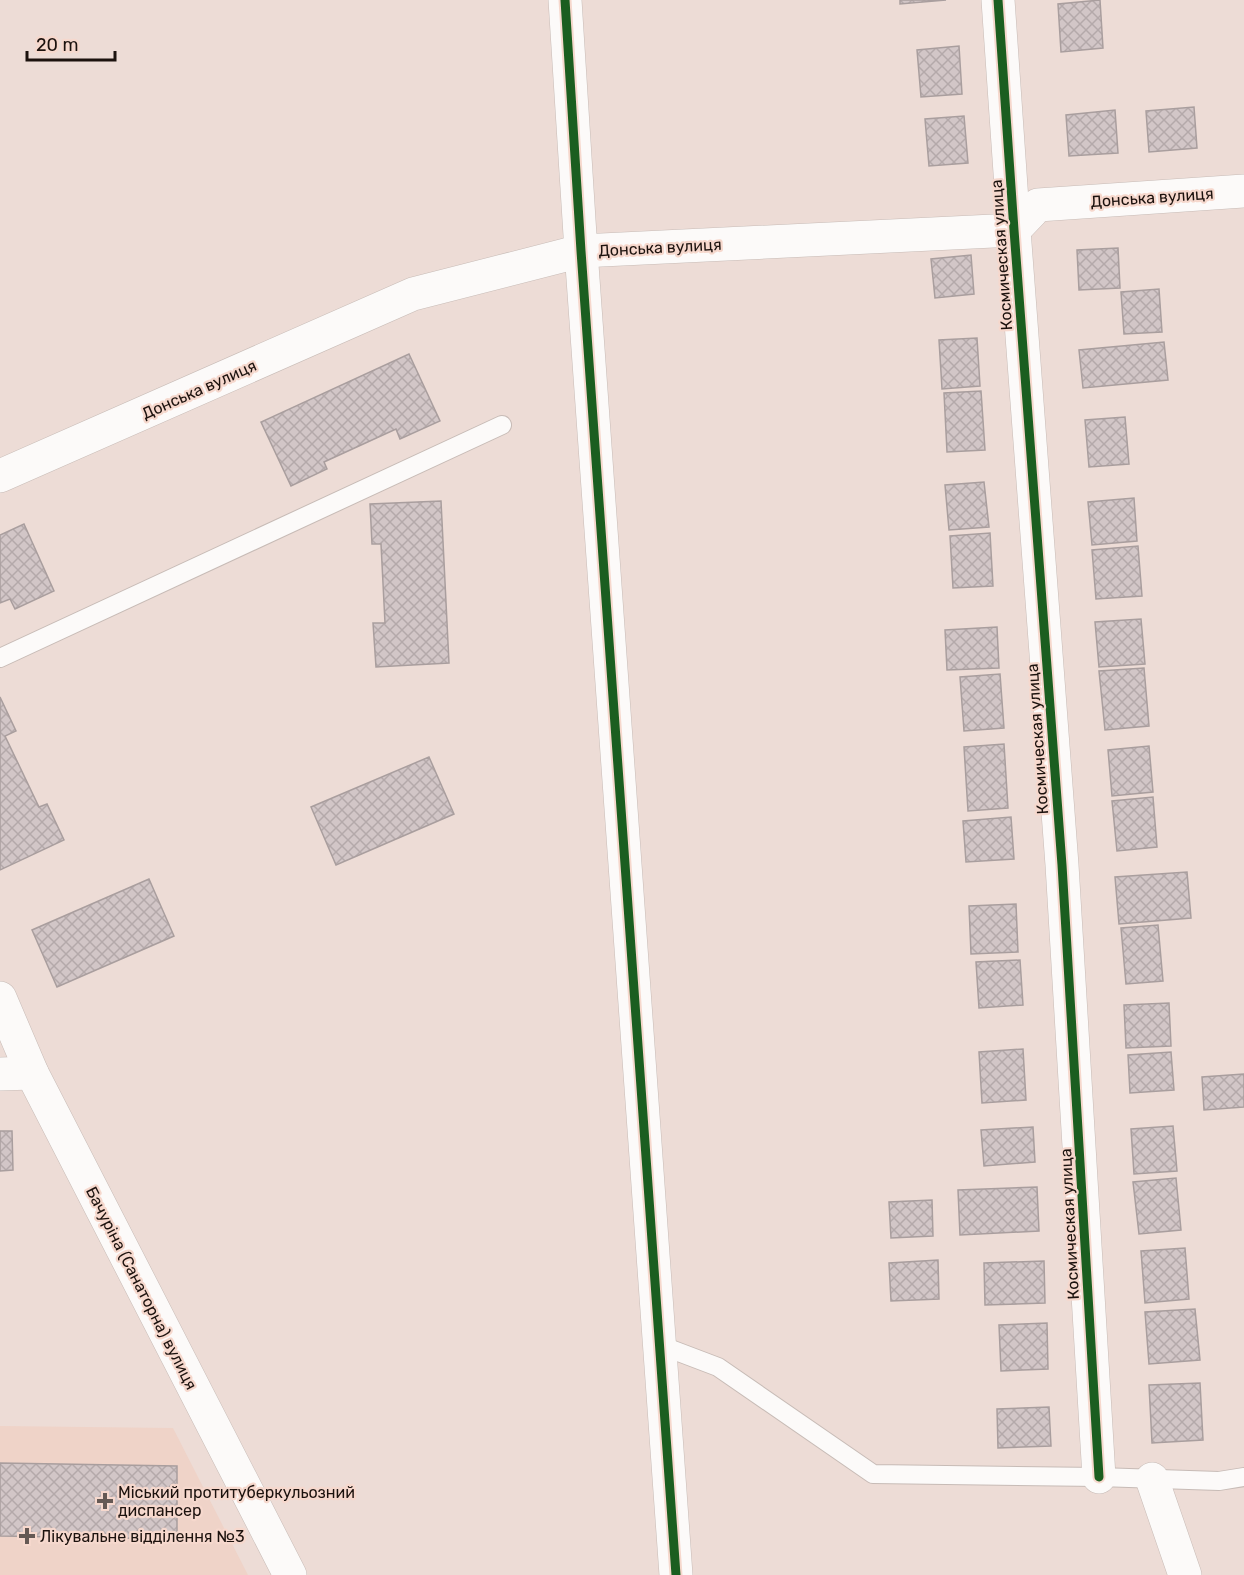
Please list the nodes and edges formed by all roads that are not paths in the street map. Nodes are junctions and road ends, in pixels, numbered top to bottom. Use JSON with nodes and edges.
{"nodes":[{"id":1,"x":565,"y":0,"type":"edge"},
{"id":2,"x":998,"y":0,"type":"edge"},
{"id":3,"x":1244,"y":191,"type":"edge"},
{"id":4,"x":1014,"y":230,"type":"junction"},
{"id":5,"x":581,"y":251,"type":"junction"},
{"id":6,"x":502,"y":424,"type":"dead end"},
{"id":7,"x":0,"y":476,"type":"edge"},
{"id":8,"x":0,"y":658,"type":"edge"},
{"id":9,"x":0,"y":998,"type":"edge"},
{"id":10,"x":16,"y":1074,"type":"edge"},
{"id":11,"x":660,"y":1346,"type":"junction"},
{"id":12,"x":1099,"y":1477,"type":"junction"},
{"id":13,"x":1244,"y":1478,"type":"edge"},
{"id":14,"x":1152,"y":1479,"type":"junction"},
{"id":15,"x":290,"y":1575,"type":"edge"},
{"id":16,"x":676,"y":1575,"type":"edge"},
{"id":17,"x":1185,"y":1575,"type":"edge"}],
"edges":[{"from":1,"to":5,"type":"street"},
{"from":2,"to":4,"type":"street","name":"Космическая улица"},
{"from":3,"to":4,"type":"street","name":"Донська вулиця"},
{"from":4,"to":5,"type":"street","name":"Донська вулиця"},
{"from":4,"to":12,"type":"street","name":"Космическая улица"},
{"from":5,"to":7,"type":"street","name":"Донська вулиця"},
{"from":5,"to":11,"type":"street"},
{"from":6,"to":8,"type":"lane"},
{"from":9,"to":10,"type":"street","name":"Бачуріна (Санаторна) вулиця"},
{"from":10,"to":15,"type":"street","name":"Бачуріна (Санаторна) вулиця"},
{"from":11,"to":12,"type":"lane"},
{"from":11,"to":16,"type":"street"},
{"from":12,"to":14,"type":"lane"},
{"from":13,"to":14,"type":"lane"},
{"from":14,"to":17,"type":"street"}]}
